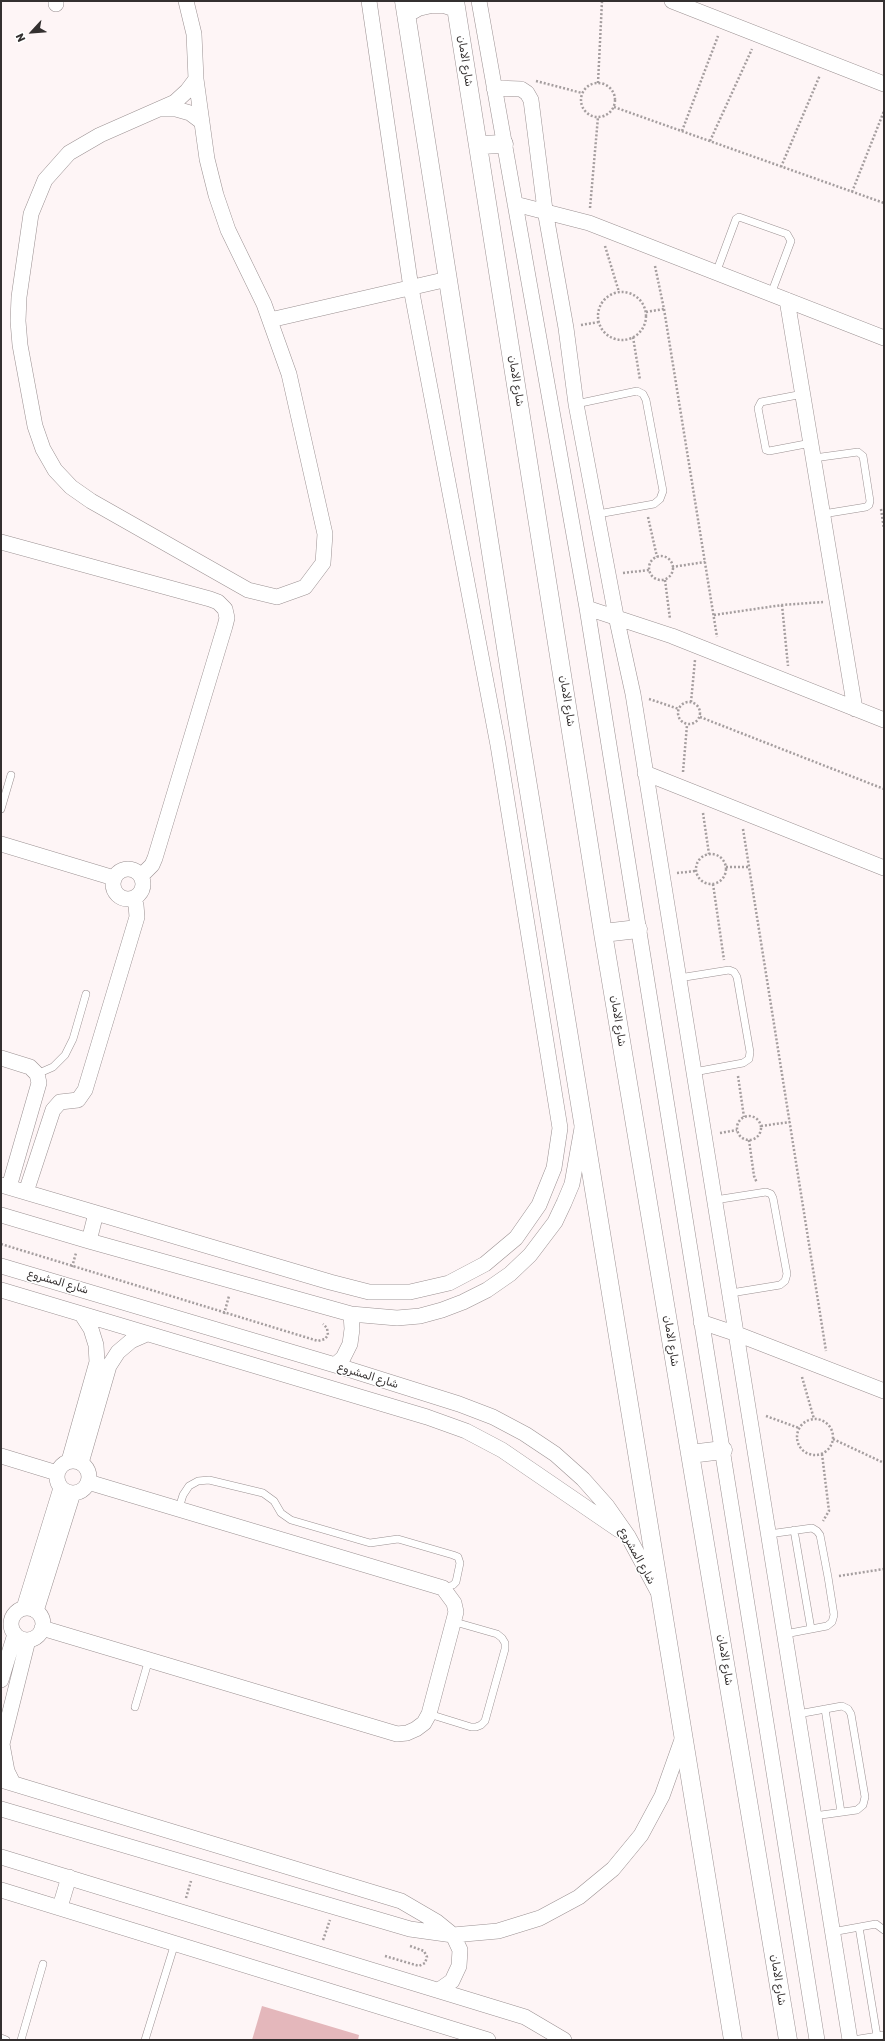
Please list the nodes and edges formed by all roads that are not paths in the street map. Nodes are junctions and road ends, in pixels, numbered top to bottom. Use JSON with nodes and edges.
{"nodes":[{"id":1,"x":186,"y":1,"type":"edge"},
{"id":2,"x":369,"y":1,"type":"edge"},
{"id":3,"x":479,"y":1,"type":"edge"},
{"id":4,"x":672,"y":1,"type":"edge"},
{"id":5,"x":456,"y":5,"type":"edge"},
{"id":6,"x":405,"y":8,"type":"edge"},
{"id":7,"x":196,"y":78,"type":"junction"},
{"id":8,"x":884,"y":84,"type":"edge"},
{"id":9,"x":494,"y":88,"type":"junction"},
{"id":10,"x":161,"y":109,"type":"junction"},
{"id":11,"x":202,"y":122,"type":"junction"},
{"id":12,"x":504,"y":144,"type":"junction"},
{"id":13,"x":479,"y":145,"type":"junction"},
{"id":14,"x":515,"y":204,"type":"junction"},
{"id":15,"x":545,"y":210,"type":"junction"},
{"id":16,"x":716,"y":272,"type":"junction"},
{"id":17,"x":448,"y":279,"type":"junction"},
{"id":18,"x":411,"y":288,"type":"junction"},
{"id":19,"x":771,"y":294,"type":"junction"},
{"id":20,"x":787,"y":300,"type":"junction"},
{"id":21,"x":270,"y":320,"type":"junction"},
{"id":22,"x":884,"y":338,"type":"edge"},
{"id":23,"x":804,"y":394,"type":"junction"},
{"id":24,"x":576,"y":404,"type":"junction"},
{"id":25,"x":813,"y":450,"type":"junction"},
{"id":26,"x":598,"y":514,"type":"junction"},
{"id":27,"x":823,"y":514,"type":"junction"},
{"id":28,"x":1,"y":542,"type":"edge"},
{"id":29,"x":587,"y":608,"type":"junction"},
{"id":30,"x":616,"y":616,"type":"junction"},
{"id":31,"x":855,"y":709,"type":"junction"},
{"id":32,"x":884,"y":720,"type":"edge"},
{"id":33,"x":645,"y":773,"type":"junction"},
{"id":34,"x":11,"y":775,"type":"dead end"},
{"id":35,"x":1,"y":809,"type":"edge"},
{"id":36,"x":1,"y":844,"type":"edge"},
{"id":37,"x":884,"y":868,"type":"edge"},
{"id":38,"x":141,"y":876,"type":"junction"},
{"id":39,"x":114,"y":878,"type":"junction"},
{"id":40,"x":133,"y":899,"type":"junction"},
{"id":41,"x":638,"y":929,"type":"junction"},
{"id":42,"x":604,"y":934,"type":"junction"},
{"id":43,"x":679,"y":978,"type":"junction"},
{"id":44,"x":86,"y":994,"type":"dead end"},
{"id":45,"x":1,"y":1058,"type":"edge"},
{"id":46,"x":694,"y":1072,"type":"junction"},
{"id":47,"x":37,"y":1074,"type":"junction"},
{"id":48,"x":583,"y":1121,"type":"junction"},
{"id":49,"x":5,"y":1186,"type":"edge"},
{"id":50,"x":26,"y":1192,"type":"junction"},
{"id":51,"x":715,"y":1200,"type":"junction"},
{"id":52,"x":96,"y":1212,"type":"junction"},
{"id":53,"x":1,"y":1215,"type":"edge"},
{"id":54,"x":85,"y":1240,"type":"junction"},
{"id":55,"x":1,"y":1266,"type":"edge"},
{"id":56,"x":1,"y":1290,"type":"edge"},
{"id":57,"x":730,"y":1293,"type":"junction"},
{"id":58,"x":351,"y":1314,"type":"junction"},
{"id":59,"x":82,"y":1315,"type":"junction"},
{"id":60,"x":701,"y":1322,"type":"junction"},
{"id":61,"x":225,"y":1332,"type":"junction"},
{"id":62,"x":147,"y":1334,"type":"junction"},
{"id":63,"x":737,"y":1334,"type":"junction"},
{"id":64,"x":224,"y":1356,"type":"junction"},
{"id":65,"x":335,"y":1365,"type":"junction"},
{"id":66,"x":884,"y":1391,"type":"edge"},
{"id":67,"x":723,"y":1450,"type":"junction"},
{"id":68,"x":690,"y":1454,"type":"junction"},
{"id":69,"x":1,"y":1456,"type":"edge"},
{"id":70,"x":75,"y":1462,"type":"junction"},
{"id":71,"x":57,"y":1473,"type":"junction"},
{"id":72,"x":88,"y":1482,"type":"junction"},
{"id":73,"x":67,"y":1491,"type":"junction"},
{"id":74,"x":179,"y":1508,"type":"junction"},
{"id":75,"x":794,"y":1530,"type":"junction"},
{"id":76,"x":769,"y":1534,"type":"junction"},
{"id":77,"x":628,"y":1536,"type":"junction"},
{"id":78,"x":443,"y":1588,"type":"junction"},
{"id":79,"x":660,"y":1598,"type":"junction"},
{"id":80,"x":30,"y":1609,"type":"junction"},
{"id":81,"x":6,"y":1617,"type":"edge"},
{"id":82,"x":455,"y":1622,"type":"junction"},
{"id":83,"x":42,"y":1628,"type":"junction"},
{"id":84,"x":811,"y":1629,"type":"junction"},
{"id":85,"x":785,"y":1634,"type":"junction"},
{"id":86,"x":22,"y":1637,"type":"junction"},
{"id":87,"x":149,"y":1659,"type":"junction"},
{"id":88,"x":1,"y":1680,"type":"edge"},
{"id":89,"x":135,"y":1707,"type":"dead end"},
{"id":90,"x":825,"y":1709,"type":"junction"},
{"id":91,"x":429,"y":1714,"type":"junction"},
{"id":92,"x":798,"y":1714,"type":"junction"},
{"id":93,"x":683,"y":1737,"type":"junction"},
{"id":94,"x":7,"y":1782,"type":"edge"},
{"id":95,"x":1,"y":1809,"type":"edge"},
{"id":96,"x":841,"y":1812,"type":"junction"},
{"id":97,"x":814,"y":1816,"type":"junction"},
{"id":98,"x":1,"y":1857,"type":"edge"},
{"id":99,"x":69,"y":1877,"type":"junction"},
{"id":100,"x":1,"y":1890,"type":"edge"},
{"id":101,"x":60,"y":1907,"type":"junction"},
{"id":102,"x":860,"y":1927,"type":"junction"},
{"id":103,"x":884,"y":1930,"type":"edge"},
{"id":104,"x":832,"y":1932,"type":"junction"},
{"id":105,"x":453,"y":1935,"type":"junction"},
{"id":106,"x":175,"y":1943,"type":"junction"},
{"id":107,"x":43,"y":1964,"type":"dead end"},
{"id":108,"x":439,"y":1990,"type":"junction"},
{"id":109,"x":881,"y":2036,"type":"edge"},
{"id":110,"x":1,"y":2038,"type":"edge"},
{"id":111,"x":6,"y":2040,"type":"edge"},
{"id":112,"x":21,"y":2040,"type":"edge"},
{"id":113,"x":145,"y":2040,"type":"edge"},
{"id":114,"x":488,"y":2040,"type":"edge"},
{"id":115,"x":564,"y":2040,"type":"edge"},
{"id":116,"x":733,"y":2040,"type":"edge"},
{"id":117,"x":788,"y":2040,"type":"edge"},
{"id":118,"x":817,"y":2040,"type":"edge"},
{"id":119,"x":850,"y":2040,"type":"edge"},
{"id":120,"x":853,"y":2040,"type":"edge"}],
"edges":[{"from":1,"to":7,"type":"street"},
{"from":2,"to":18,"type":"street"},
{"from":3,"to":9,"type":"street"},
{"from":4,"to":8,"type":"street"},
{"from":5,"to":6,"type":"street"},
{"from":5,"to":13,"type":"street","name":"شارع الامان"},
{"from":6,"to":17,"type":"street"},
{"from":7,"to":10,"type":"street"},
{"from":7,"to":11,"type":"street"},
{"from":9,"to":12,"type":"street"},
{"from":9,"to":15,"type":"street"},
{"from":10,"to":11,"type":"street"},
{"from":10,"to":21,"type":"street"},
{"from":11,"to":21,"type":"street"},
{"from":12,"to":13,"type":"street"},
{"from":12,"to":14,"type":"street"},
{"from":13,"to":42,"type":"street","name":"شارع الامان"},
{"from":14,"to":15,"type":"street"},
{"from":14,"to":29,"type":"street"},
{"from":15,"to":16,"type":"street"},
{"from":15,"to":24,"type":"street"},
{"from":16,"to":19,"type":"street"},
{"from":16,"to":19,"type":"lane"},
{"from":17,"to":18,"type":"street"},
{"from":17,"to":48,"type":"street"},
{"from":18,"to":21,"type":"street"},
{"from":18,"to":52,"type":"street"},
{"from":19,"to":20,"type":"street"},
{"from":20,"to":22,"type":"street"},
{"from":20,"to":23,"type":"street"},
{"from":23,"to":25,"type":"street"},
{"from":23,"to":25,"type":"lane"},
{"from":24,"to":26,"type":"street"},
{"from":24,"to":26,"type":"lane"},
{"from":25,"to":27,"type":"street"},
{"from":25,"to":27,"type":"lane"},
{"from":26,"to":30,"type":"street"},
{"from":27,"to":31,"type":"street"},
{"from":28,"to":38,"type":"street"},
{"from":29,"to":30,"type":"street"},
{"from":29,"to":41,"type":"street"},
{"from":30,"to":31,"type":"street"},
{"from":30,"to":33,"type":"street"},
{"from":31,"to":32,"type":"street"},
{"from":33,"to":37,"type":"street"},
{"from":33,"to":43,"type":"street"},
{"from":34,"to":35,"type":"lane"},
{"from":36,"to":39,"type":"street"},
{"from":38,"to":39,"type":"street"},
{"from":38,"to":40,"type":"street"},
{"from":39,"to":40,"type":"street"},
{"from":40,"to":50,"type":"street"},
{"from":41,"to":42,"type":"street"},
{"from":41,"to":60,"type":"street"},
{"from":42,"to":68,"type":"street","name":"شارع الامان"},
{"from":43,"to":46,"type":"street"},
{"from":43,"to":46,"type":"lane"},
{"from":44,"to":47,"type":"lane"},
{"from":45,"to":47,"type":"street"},
{"from":46,"to":51,"type":"street"},
{"from":47,"to":49,"type":"street"},
{"from":48,"to":58,"type":"street"},
{"from":48,"to":79,"type":"street"},
{"from":49,"to":50,"type":"street"},
{"from":50,"to":52,"type":"street"},
{"from":51,"to":57,"type":"street"},
{"from":51,"to":57,"type":"lane"},
{"from":52,"to":54,"type":"street"},
{"from":53,"to":54,"type":"street"},
{"from":54,"to":58,"type":"street"},
{"from":55,"to":61,"type":"street","name":"شارع المشروع"},
{"from":56,"to":59,"type":"street"},
{"from":57,"to":63,"type":"street"},
{"from":58,"to":65,"type":"street"},
{"from":59,"to":62,"type":"street"},
{"from":59,"to":70,"type":"street"},
{"from":60,"to":63,"type":"street"},
{"from":60,"to":67,"type":"street"},
{"from":61,"to":64,"type":"street"},
{"from":61,"to":65,"type":"street","name":"شارع المشروع"},
{"from":62,"to":64,"type":"street"},
{"from":62,"to":70,"type":"street"},
{"from":63,"to":66,"type":"street"},
{"from":63,"to":76,"type":"street"},
{"from":64,"to":77,"type":"street"},
{"from":65,"to":77,"type":"street","name":"شارع المشروع"},
{"from":67,"to":68,"type":"street"},
{"from":67,"to":118,"type":"street"},
{"from":68,"to":117,"type":"street","name":"شارع الامان"},
{"from":69,"to":71,"type":"street"},
{"from":70,"to":71,"type":"street"},
{"from":70,"to":72,"type":"street"},
{"from":71,"to":73,"type":"street"},
{"from":72,"to":73,"type":"street"},
{"from":72,"to":74,"type":"street"},
{"from":73,"to":80,"type":"street"},
{"from":74,"to":78,"type":"street"},
{"from":74,"to":78,"type":"lane"},
{"from":75,"to":76,"type":"lane"},
{"from":75,"to":84,"type":"lane"},
{"from":75,"to":84,"type":"lane"},
{"from":76,"to":85,"type":"street"},
{"from":77,"to":79,"type":"street","name":"شارع المشروع"},
{"from":78,"to":82,"type":"street"},
{"from":79,"to":93,"type":"street"},
{"from":80,"to":81,"type":"street"},
{"from":80,"to":83,"type":"street"},
{"from":81,"to":86,"type":"street"},
{"from":82,"to":91,"type":"street"},
{"from":82,"to":91,"type":"lane"},
{"from":83,"to":86,"type":"street"},
{"from":83,"to":87,"type":"street"},
{"from":84,"to":85,"type":"lane"},
{"from":85,"to":92,"type":"street"},
{"from":86,"to":88,"type":"street"},
{"from":86,"to":94,"type":"street"},
{"from":87,"to":89,"type":"lane"},
{"from":87,"to":91,"type":"street"},
{"from":90,"to":92,"type":"lane"},
{"from":90,"to":96,"type":"lane"},
{"from":90,"to":96,"type":"lane"},
{"from":92,"to":97,"type":"street"},
{"from":93,"to":105,"type":"street"},
{"from":93,"to":116,"type":"street"},
{"from":94,"to":105,"type":"street"},
{"from":95,"to":105,"type":"street"},
{"from":96,"to":97,"type":"lane"},
{"from":97,"to":104,"type":"street"},
{"from":98,"to":99,"type":"street"},
{"from":99,"to":101,"type":"street"},
{"from":99,"to":108,"type":"street"},
{"from":100,"to":101,"type":"street"},
{"from":101,"to":106,"type":"street"},
{"from":102,"to":103,"type":"lane"},
{"from":102,"to":104,"type":"lane"},
{"from":102,"to":109,"type":"lane"},
{"from":104,"to":119,"type":"street"},
{"from":105,"to":108,"type":"street"},
{"from":106,"to":113,"type":"lane"},
{"from":106,"to":114,"type":"street"},
{"from":107,"to":112,"type":"lane"},
{"from":108,"to":115,"type":"street"},
{"from":109,"to":120,"type":"lane"},
{"from":110,"to":111,"type":"lane"}]}
